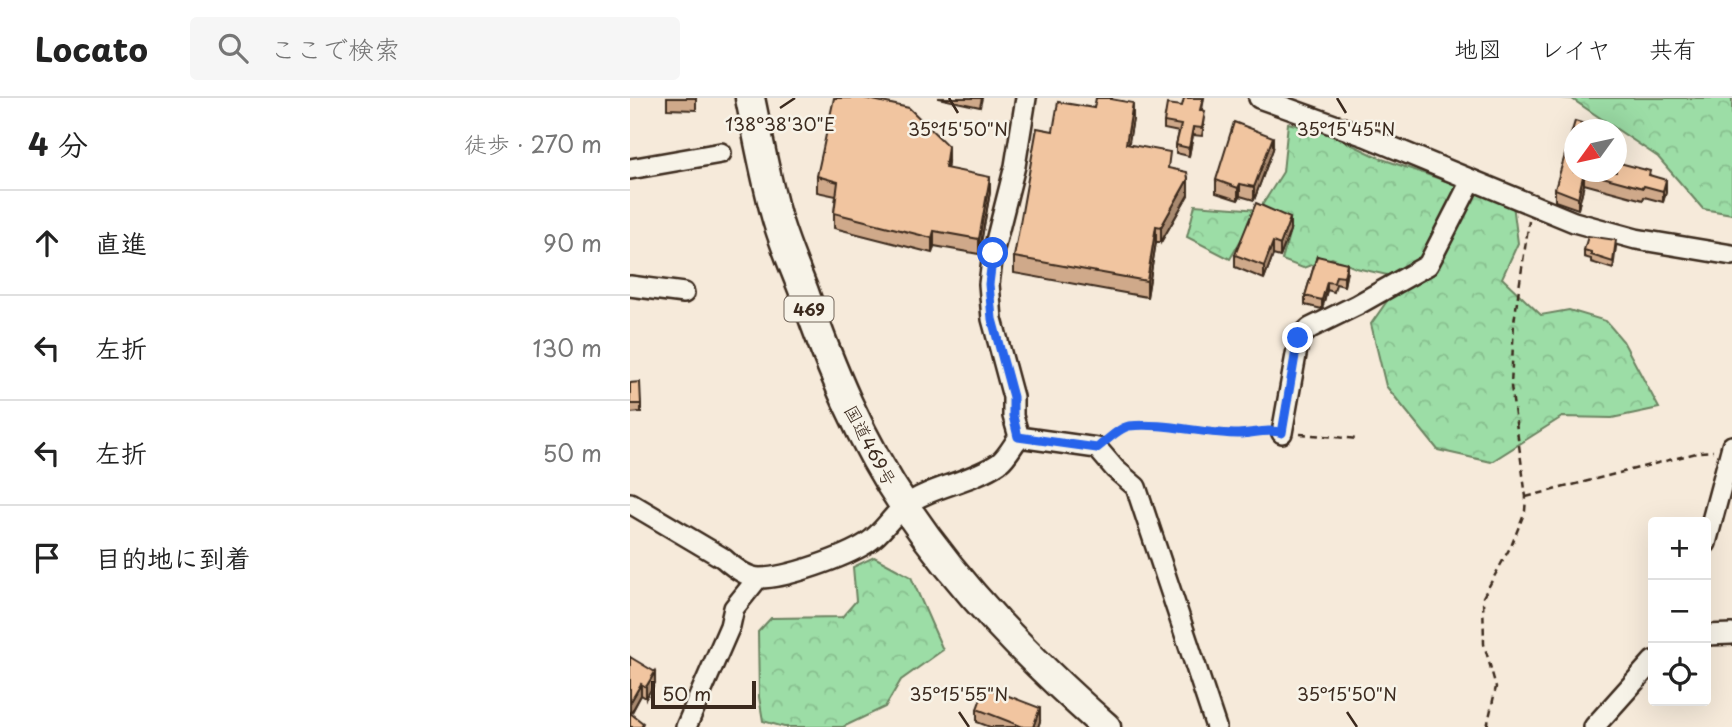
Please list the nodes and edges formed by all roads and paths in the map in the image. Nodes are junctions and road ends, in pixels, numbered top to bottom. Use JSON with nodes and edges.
{"nodes":[{"id":1,"x":750,"y":98,"type":"edge"},
{"id":2,"x":1026,"y":98,"type":"edge"},
{"id":3,"x":1259,"y":98,"type":"edge"},
{"id":4,"x":721,"y":153,"type":"dead end"},
{"id":5,"x":630,"y":169,"type":"edge"},
{"id":6,"x":1471,"y":181,"type":"junction"},
{"id":7,"x":1531,"y":206,"type":"junction"},
{"id":8,"x":1732,"y":256,"type":"edge"},
{"id":9,"x":630,"y":286,"type":"edge"},
{"id":10,"x":684,"y":293,"type":"dead end"},
{"id":11,"x":1282,"y":433,"type":"junction"},
{"id":12,"x":1018,"y":437,"type":"junction"},
{"id":13,"x":1359,"y":439,"type":"dead end"},
{"id":14,"x":1097,"y":448,"type":"junction"},
{"id":15,"x":1731,"y":448,"type":"edge"},
{"id":16,"x":1526,"y":497,"type":"junction"},
{"id":17,"x":630,"y":503,"type":"edge"},
{"id":18,"x":904,"y":506,"type":"junction"},
{"id":19,"x":1711,"y":524,"type":"edge"},
{"id":20,"x":758,"y":579,"type":"junction"},
{"id":21,"x":1732,"y":634,"type":"edge"},
{"id":22,"x":1711,"y":635,"type":"edge"},
{"id":23,"x":1648,"y":667,"type":"edge"},
{"id":24,"x":686,"y":727,"type":"edge"},
{"id":25,"x":1106,"y":727,"type":"edge"},
{"id":26,"x":1216,"y":727,"type":"edge"},
{"id":27,"x":1487,"y":727,"type":"edge"},
{"id":28,"x":1594,"y":727,"type":"edge"}],
"edges":[{"from":1,"to":18,"type":"highway","name":"国道469号","number":"469"},
{"from":2,"to":12,"type":"street"},
{"from":3,"to":6,"type":"street"},
{"from":4,"to":5,"type":"street"},
{"from":6,"to":7,"type":"street"},
{"from":6,"to":11,"type":"street"},
{"from":7,"to":8,"type":"street"},
{"from":7,"to":16,"type":"path"},
{"from":9,"to":10,"type":"street"},
{"from":11,"to":13,"type":"path"},
{"from":11,"to":14,"type":"path"},
{"from":12,"to":14,"type":"street"},
{"from":12,"to":18,"type":"street"},
{"from":14,"to":26,"type":"street"},
{"from":15,"to":16,"type":"path"},
{"from":15,"to":19,"type":"street"},
{"from":16,"to":27,"type":"path"},
{"from":17,"to":20,"type":"street"},
{"from":18,"to":20,"type":"street"},
{"from":18,"to":25,"type":"highway","name":"国道469号","number":"469"},
{"from":20,"to":24,"type":"street"},
{"from":21,"to":22,"type":"street"},
{"from":23,"to":28,"type":"street"}]}
